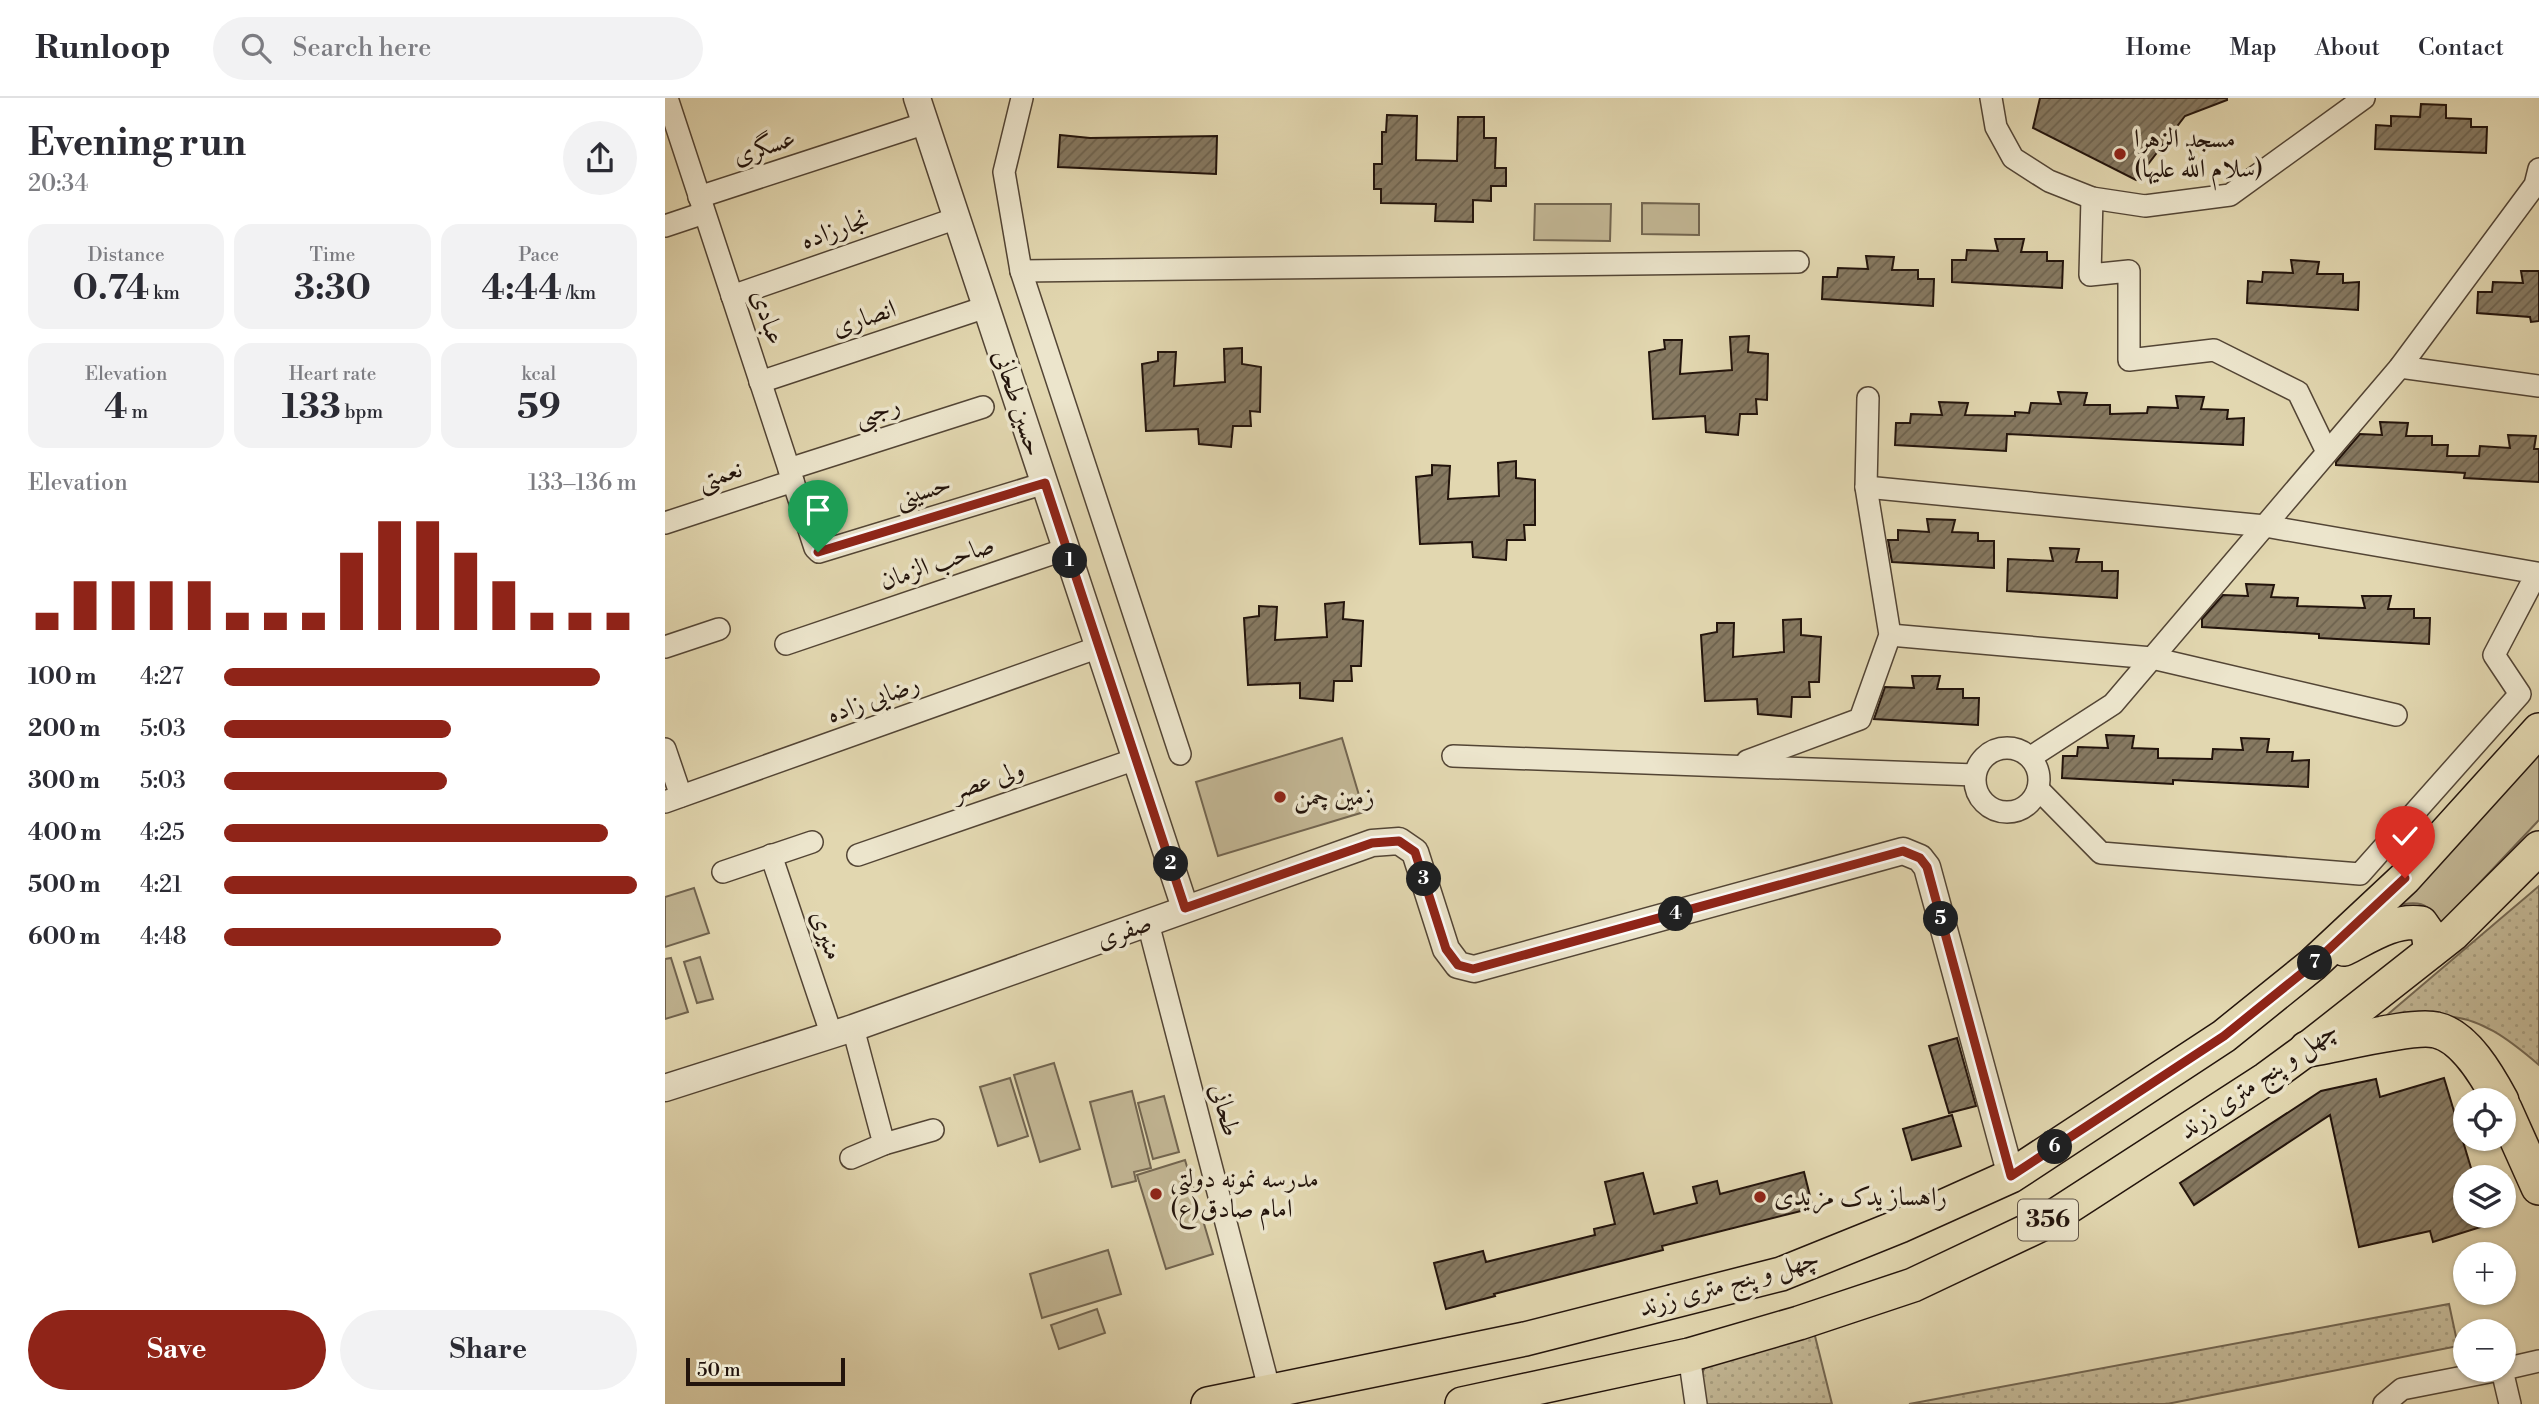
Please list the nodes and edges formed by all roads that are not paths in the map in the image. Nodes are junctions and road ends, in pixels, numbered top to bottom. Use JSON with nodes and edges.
{"nodes":[{"id":1,"x":667,"y":98,"type":"edge"},
{"id":2,"x":917,"y":98,"type":"edge"},
{"id":3,"x":1022,"y":98,"type":"edge"},
{"id":4,"x":1991,"y":98,"type":"edge"},
{"id":5,"x":2364,"y":98,"type":"edge"},
{"id":6,"x":926,"y":123,"type":"junction"},
{"id":7,"x":2539,"y":169,"type":"edge"},
{"id":8,"x":2092,"y":198,"type":"junction"},
{"id":9,"x":702,"y":205,"type":"junction"},
{"id":10,"x":957,"y":218,"type":"junction"},
{"id":11,"x":665,"y":226,"type":"edge"},
{"id":12,"x":1798,"y":262,"type":"dead end"},
{"id":13,"x":1021,"y":271,"type":"junction"},
{"id":14,"x":732,"y":296,"type":"junction"},
{"id":15,"x":986,"y":307,"type":"junction"},
{"id":16,"x":2400,"y":367,"type":"junction"},
{"id":17,"x":760,"y":382,"type":"junction"},
{"id":18,"x":2539,"y":386,"type":"edge"},
{"id":19,"x":1868,"y":398,"type":"dead end"},
{"id":20,"x":983,"y":407,"type":"dead end"},
{"id":21,"x":2327,"y":452,"type":"junction"},
{"id":22,"x":791,"y":475,"type":"junction"},
{"id":23,"x":1045,"y":483,"type":"junction"},
{"id":24,"x":1866,"y":486,"type":"junction"},
{"id":25,"x":665,"y":523,"type":"edge"},
{"id":26,"x":2265,"y":526,"type":"junction"},
{"id":27,"x":1066,"y":549,"type":"junction"},
{"id":28,"x":818,"y":552,"type":"joint"},
{"id":29,"x":719,"y":629,"type":"dead end"},
{"id":30,"x":1890,"y":635,"type":"junction"},
{"id":31,"x":786,"y":644,"type":"dead end"},
{"id":32,"x":665,"y":647,"type":"edge"},
{"id":33,"x":1099,"y":647,"type":"junction"},
{"id":34,"x":2151,"y":659,"type":"junction"},
{"id":35,"x":2396,"y":715,"type":"dead end"},
{"id":36,"x":2539,"y":730,"type":"edge"},
{"id":37,"x":665,"y":749,"type":"edge"},
{"id":38,"x":1180,"y":754,"type":"dead end"},
{"id":39,"x":1453,"y":756,"type":"dead end"},
{"id":40,"x":2031,"y":757,"type":"junction"},
{"id":41,"x":1136,"y":759,"type":"junction"},
{"id":42,"x":1737,"y":765,"type":"junction"},
{"id":43,"x":1975,"y":775,"type":"junction"},
{"id":44,"x":2038,"y":789,"type":"junction"},
{"id":45,"x":673,"y":799,"type":"edge"},
{"id":46,"x":812,"y":842,"type":"dead end"},
{"id":47,"x":2539,"y":848,"type":"edge"},
{"id":48,"x":771,"y":855,"type":"junction"},
{"id":49,"x":858,"y":855,"type":"dead end"},
{"id":50,"x":723,"y":872,"type":"dead end"},
{"id":51,"x":1185,"y":908,"type":"junction"},
{"id":52,"x":1148,"y":923,"type":"junction"},
{"id":53,"x":2431,"y":951,"type":"junction"},
{"id":54,"x":2312,"y":965,"type":"junction"},
{"id":55,"x":842,"y":1031,"type":"junction"},
{"id":56,"x":2307,"y":1049,"type":"junction"},
{"id":57,"x":665,"y":1088,"type":"edge"},
{"id":58,"x":2493,"y":1088,"type":"edge"},
{"id":59,"x":933,"y":1130,"type":"dead end"},
{"id":60,"x":2516,"y":1136,"type":"edge"},
{"id":61,"x":884,"y":1144,"type":"junction"},
{"id":62,"x":851,"y":1158,"type":"dead end"},
{"id":63,"x":2011,"y":1176,"type":"junction"},
{"id":64,"x":2539,"y":1187,"type":"edge"},
{"id":65,"x":1689,"y":1355,"type":"junction"},
{"id":66,"x":2539,"y":1361,"type":"edge"},
{"id":67,"x":2516,"y":1367,"type":"edge"},
{"id":68,"x":2453,"y":1379,"type":"edge"},
{"id":69,"x":2505,"y":1382,"type":"edge"},
{"id":70,"x":1269,"y":1392,"type":"junction"},
{"id":71,"x":1208,"y":1404,"type":"edge"},
{"id":72,"x":1462,"y":1404,"type":"edge"},
{"id":73,"x":1696,"y":1404,"type":"edge"},
{"id":74,"x":2384,"y":1404,"type":"edge"},
{"id":75,"x":2510,"y":1404,"type":"edge"}],
"edges":[{"from":1,"to":9,"type":"street","name":"عبادی"},
{"from":2,"to":6,"type":"street","name":"حسین طحانی"},
{"from":3,"to":13,"type":"street"},
{"from":4,"to":8,"type":"street"},
{"from":5,"to":8,"type":"street"},
{"from":6,"to":9,"type":"street","name":"عسگری"},
{"from":6,"to":10,"type":"street","name":"حسین طحانی"},
{"from":7,"to":16,"type":"street"},
{"from":8,"to":21,"type":"street"},
{"from":9,"to":11,"type":"street","name":"عسگری"},
{"from":9,"to":14,"type":"street","name":"عبادی"},
{"from":10,"to":14,"type":"street","name":"نجارزاده"},
{"from":10,"to":15,"type":"street","name":"حسین طحانی"},
{"from":12,"to":13,"type":"street"},
{"from":13,"to":38,"type":"street"},
{"from":14,"to":17,"type":"street","name":"عبادی"},
{"from":15,"to":17,"type":"street","name":"انصاری"},
{"from":15,"to":23,"type":"street","name":"حسین طحانی"},
{"from":16,"to":18,"type":"street"},
{"from":16,"to":21,"type":"street"},
{"from":17,"to":22,"type":"street","name":"عبادی"},
{"from":19,"to":24,"type":"street"},
{"from":20,"to":22,"type":"street","name":"رجبی"},
{"from":21,"to":26,"type":"street"},
{"from":22,"to":25,"type":"street","name":"نعمتی"},
{"from":22,"to":28,"type":"street","name":"عبادی"},
{"from":23,"to":27,"type":"street","name":"حسین طحانی"},
{"from":23,"to":28,"type":"street","name":"حسینی"},
{"from":24,"to":26,"type":"street"},
{"from":24,"to":30,"type":"street"},
{"from":26,"to":34,"type":"street"},
{"from":26,"to":44,"type":"street"},
{"from":27,"to":31,"type":"street","name":"صاحب الزمان"},
{"from":27,"to":33,"type":"street","name":"حسین طحانی"},
{"from":29,"to":32,"type":"street"},
{"from":30,"to":34,"type":"street"},
{"from":30,"to":42,"type":"street"},
{"from":33,"to":41,"type":"street","name":"حسین طحانی"},
{"from":33,"to":45,"type":"street","name":"رضایی زاده"},
{"from":34,"to":35,"type":"street"},
{"from":34,"to":40,"type":"street"},
{"from":36,"to":54,"type":"main road","name":"چهل و پنج متری زرند","number":"356"},
{"from":37,"to":45,"type":"street"},
{"from":39,"to":42,"type":"street"},
{"from":40,"to":43,"type":"street"},
{"from":40,"to":44,"type":"street"},
{"from":41,"to":49,"type":"street","name":"ولی عصر"},
{"from":41,"to":51,"type":"street","name":"حسین طحانی"},
{"from":42,"to":43,"type":"street"},
{"from":43,"to":44,"type":"street"},
{"from":46,"to":48,"type":"street"},
{"from":47,"to":53,"type":"main road","name":"چهل و پنج متری زرند","number":"356"},
{"from":48,"to":50,"type":"street"},
{"from":48,"to":55,"type":"street","name":"منیری"},
{"from":51,"to":52,"type":"street","name":"صفری"},
{"from":51,"to":63,"type":"street","name":"صفری"},
{"from":52,"to":55,"type":"street","name":"صفری"},
{"from":52,"to":70,"type":"street","name":"طحانی"},
{"from":53,"to":54,"type":"main road"},
{"from":53,"to":56,"type":"main road","name":"چهل و پنج متری زرند","number":"356"},
{"from":54,"to":63,"type":"main road","name":"چهل و پنج متری زرند","number":"356"},
{"from":55,"to":57,"type":"street","name":"صفری"},
{"from":55,"to":61,"type":"street","name":"منیری"},
{"from":56,"to":58,"type":"highway"},
{"from":56,"to":65,"type":"main road","name":"چهل و پنج متری زرند","number":"356"},
{"from":59,"to":61,"type":"street"},
{"from":60,"to":64,"type":"highway"},
{"from":61,"to":62,"type":"street"},
{"from":63,"to":70,"type":"main road","name":"چهل و پنج متری زرند","number":"356"},
{"from":65,"to":72,"type":"main road","name":"چهل و پنج متری زرند","number":"356"},
{"from":65,"to":73,"type":"street"},
{"from":66,"to":67,"type":"street"},
{"from":68,"to":74,"type":"street"},
{"from":69,"to":75,"type":"street"},
{"from":70,"to":71,"type":"main road","name":"چهل و پنج متری زرند","number":"356"}]}
